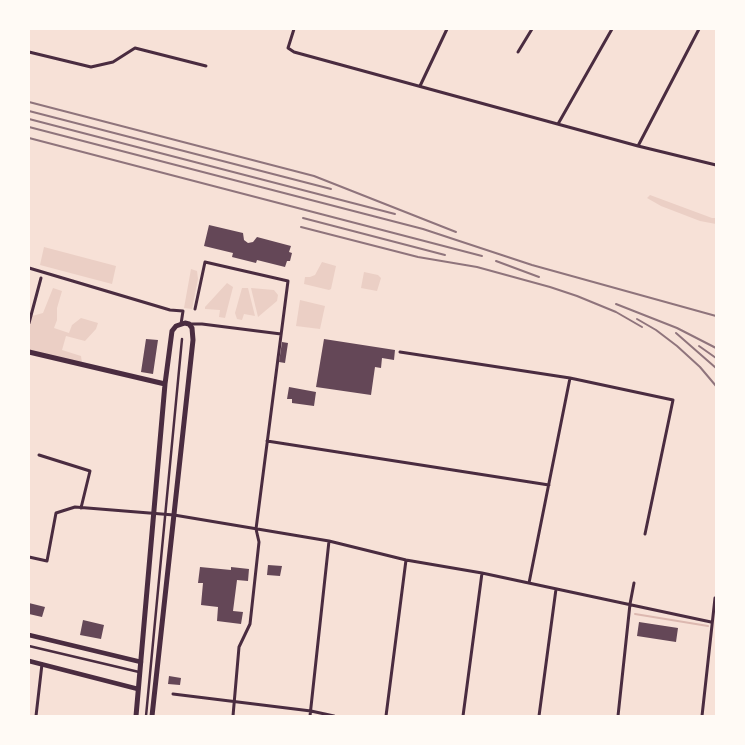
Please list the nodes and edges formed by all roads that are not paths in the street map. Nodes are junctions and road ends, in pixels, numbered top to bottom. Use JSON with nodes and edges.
{"nodes":[{"id":1,"x":294,"y":29,"type":"edge"},
{"id":2,"x":447,"y":29,"type":"edge"},
{"id":3,"x":532,"y":29,"type":"edge"},
{"id":4,"x":612,"y":29,"type":"edge"},
{"id":5,"x":698,"y":29,"type":"edge"},
{"id":6,"x":29,"y":52,"type":"edge"},
{"id":7,"x":518,"y":52,"type":"dead end"},
{"id":8,"x":206,"y":66,"type":"dead end"},
{"id":9,"x":420,"y":86,"type":"junction"},
{"id":10,"x":558,"y":124,"type":"junction"},
{"id":11,"x":638,"y":146,"type":"junction"},
{"id":12,"x":716,"y":165,"type":"edge"},
{"id":13,"x":29,"y":268,"type":"edge"},
{"id":14,"x":41,"y":278,"type":"dead end"},
{"id":15,"x":195,"y":309,"type":"dead end"},
{"id":16,"x":29,"y":323,"type":"edge"},
{"id":17,"x":192,"y":324,"type":"junction"},
{"id":18,"x":179,"y":325,"type":"junction"},
{"id":19,"x":281,"y":334,"type":"junction"},
{"id":20,"x":182,"y":339,"type":"dead end"},
{"id":21,"x":29,"y":352,"type":"edge"},
{"id":22,"x":400,"y":352,"type":"dead end"},
{"id":23,"x":570,"y":378,"type":"junction"},
{"id":24,"x":165,"y":384,"type":"junction"},
{"id":25,"x":267,"y":441,"type":"junction"},
{"id":26,"x":39,"y":456,"type":"dead end"},
{"id":27,"x":549,"y":485,"type":"junction"},
{"id":28,"x":81,"y":508,"type":"junction"},
{"id":29,"x":155,"y":514,"type":"junction"},
{"id":30,"x":165,"y":514,"type":"junction"},
{"id":31,"x":174,"y":515,"type":"junction"},
{"id":32,"x":256,"y":528,"type":"junction"},
{"id":33,"x":645,"y":534,"type":"dead end"},
{"id":34,"x":329,"y":541,"type":"junction"},
{"id":35,"x":29,"y":556,"type":"edge"},
{"id":36,"x":406,"y":560,"type":"junction"},
{"id":37,"x":482,"y":573,"type":"junction"},
{"id":38,"x":529,"y":583,"type":"junction"},
{"id":39,"x":634,"y":583,"type":"dead end"},
{"id":40,"x":556,"y":589,"type":"junction"},
{"id":41,"x":715,"y":598,"type":"edge"},
{"id":42,"x":630,"y":604,"type":"junction"},
{"id":43,"x":711,"y":622,"type":"junction"},
{"id":44,"x":29,"y":635,"type":"edge"},
{"id":45,"x":29,"y":646,"type":"edge"},
{"id":46,"x":29,"y":661,"type":"edge"},
{"id":47,"x":141,"y":662,"type":"junction"},
{"id":48,"x":42,"y":664,"type":"junction"},
{"id":49,"x":140,"y":672,"type":"junction"},
{"id":50,"x":138,"y":689,"type":"junction"},
{"id":51,"x":173,"y":694,"type":"dead end"},
{"id":52,"x":234,"y":702,"type":"junction"},
{"id":53,"x":310,"y":711,"type":"junction"},
{"id":54,"x":36,"y":716,"type":"edge"},
{"id":55,"x":136,"y":716,"type":"edge"},
{"id":56,"x":146,"y":716,"type":"edge"},
{"id":57,"x":152,"y":716,"type":"edge"},
{"id":58,"x":232,"y":716,"type":"edge"},
{"id":59,"x":310,"y":716,"type":"edge"},
{"id":60,"x":334,"y":716,"type":"edge"},
{"id":61,"x":386,"y":716,"type":"edge"},
{"id":62,"x":462,"y":716,"type":"edge"},
{"id":63,"x":539,"y":716,"type":"edge"},
{"id":64,"x":618,"y":716,"type":"edge"},
{"id":65,"x":702,"y":716,"type":"edge"}],
"edges":[{"from":1,"to":9,"type":"street"},
{"from":2,"to":9,"type":"street"},
{"from":3,"to":7,"type":"street"},
{"from":4,"to":10,"type":"street"},
{"from":5,"to":11,"type":"street"},
{"from":6,"to":8,"type":"street"},
{"from":9,"to":10,"type":"street"},
{"from":10,"to":11,"type":"street"},
{"from":11,"to":12,"type":"street"},
{"from":13,"to":18,"type":"street"},
{"from":14,"to":16,"type":"street"},
{"from":15,"to":19,"type":"street"},
{"from":17,"to":18,"type":"main road"},
{"from":17,"to":19,"type":"street"},
{"from":17,"to":31,"type":"main road"},
{"from":18,"to":24,"type":"main road"},
{"from":19,"to":25,"type":"street"},
{"from":20,"to":30,"type":"street"},
{"from":21,"to":24,"type":"main road"},
{"from":22,"to":23,"type":"street"},
{"from":23,"to":27,"type":"street"},
{"from":23,"to":33,"type":"street"},
{"from":24,"to":29,"type":"main road"},
{"from":25,"to":27,"type":"street"},
{"from":25,"to":32,"type":"street"},
{"from":26,"to":28,"type":"street"},
{"from":27,"to":38,"type":"street"},
{"from":28,"to":29,"type":"street"},
{"from":28,"to":35,"type":"street"},
{"from":29,"to":30,"type":"street"},
{"from":29,"to":47,"type":"main road"},
{"from":30,"to":31,"type":"street"},
{"from":30,"to":56,"type":"street"},
{"from":31,"to":32,"type":"street"},
{"from":31,"to":57,"type":"main road"},
{"from":32,"to":34,"type":"street"},
{"from":32,"to":52,"type":"street"},
{"from":34,"to":36,"type":"street"},
{"from":34,"to":53,"type":"street"},
{"from":36,"to":37,"type":"street"},
{"from":36,"to":61,"type":"street"},
{"from":37,"to":38,"type":"street"},
{"from":37,"to":62,"type":"street"},
{"from":38,"to":40,"type":"street"},
{"from":39,"to":42,"type":"street"},
{"from":40,"to":42,"type":"street"},
{"from":40,"to":63,"type":"street"},
{"from":41,"to":43,"type":"street"},
{"from":42,"to":43,"type":"street"},
{"from":42,"to":64,"type":"street"},
{"from":43,"to":65,"type":"street"},
{"from":44,"to":47,"type":"street"},
{"from":45,"to":49,"type":"street"},
{"from":46,"to":48,"type":"street"},
{"from":47,"to":49,"type":"main road"},
{"from":48,"to":50,"type":"street"},
{"from":48,"to":54,"type":"street"},
{"from":49,"to":50,"type":"main road"},
{"from":50,"to":55,"type":"main road"},
{"from":51,"to":52,"type":"street"},
{"from":52,"to":53,"type":"street"},
{"from":52,"to":58,"type":"street"},
{"from":53,"to":59,"type":"street"},
{"from":53,"to":60,"type":"street"}]}
